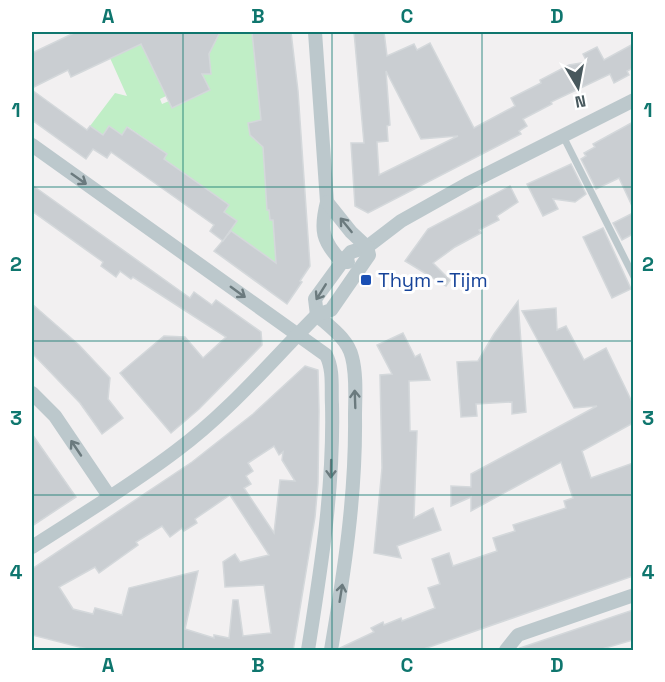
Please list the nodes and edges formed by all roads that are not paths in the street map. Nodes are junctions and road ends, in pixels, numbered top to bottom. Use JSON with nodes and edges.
{"nodes":[{"id":1,"x":315,"y":32,"type":"edge"},
{"id":2,"x":633,"y":100,"type":"edge"},
{"id":3,"x":563,"y":136,"type":"junction"},
{"id":4,"x":32,"y":145,"type":"edge"},
{"id":5,"x":327,"y":202,"type":"junction"},
{"id":6,"x":367,"y":247,"type":"junction"},
{"id":7,"x":342,"y":262,"type":"junction"},
{"id":8,"x":364,"y":264,"type":"junction"},
{"id":9,"x":633,"y":277,"type":"edge"},
{"id":10,"x":317,"y":315,"type":"junction"},
{"id":11,"x":298,"y":335,"type":"junction"},
{"id":12,"x":32,"y":393,"type":"edge"},
{"id":13,"x":109,"y":496,"type":"junction"},
{"id":14,"x":32,"y":547,"type":"edge"},
{"id":15,"x":633,"y":595,"type":"edge"},
{"id":16,"x":308,"y":651,"type":"edge"},
{"id":17,"x":331,"y":651,"type":"edge"},
{"id":18,"x":506,"y":651,"type":"edge"}],
"edges":[{"from":1,"to":5,"type":"street"},
{"from":2,"to":3,"type":"street"},
{"from":3,"to":6,"type":"street"},
{"from":3,"to":9,"type":"lane"},
{"from":4,"to":11,"type":"street","one_way":true},
{"from":6,"to":5,"type":"street","one_way":true},
{"from":5,"to":7,"type":"street"},
{"from":6,"to":7,"type":"street"},
{"from":6,"to":8,"type":"street"},
{"from":7,"to":8,"type":"street"},
{"from":7,"to":10,"type":"street","one_way":true},
{"from":8,"to":10,"type":"street"},
{"from":10,"to":11,"type":"street"},
{"from":17,"to":10,"type":"street","one_way":true},
{"from":11,"to":13,"type":"street"},
{"from":11,"to":16,"type":"street","one_way":true},
{"from":13,"to":12,"type":"street","one_way":true},
{"from":13,"to":14,"type":"street"},
{"from":15,"to":18,"type":"street"}]}
